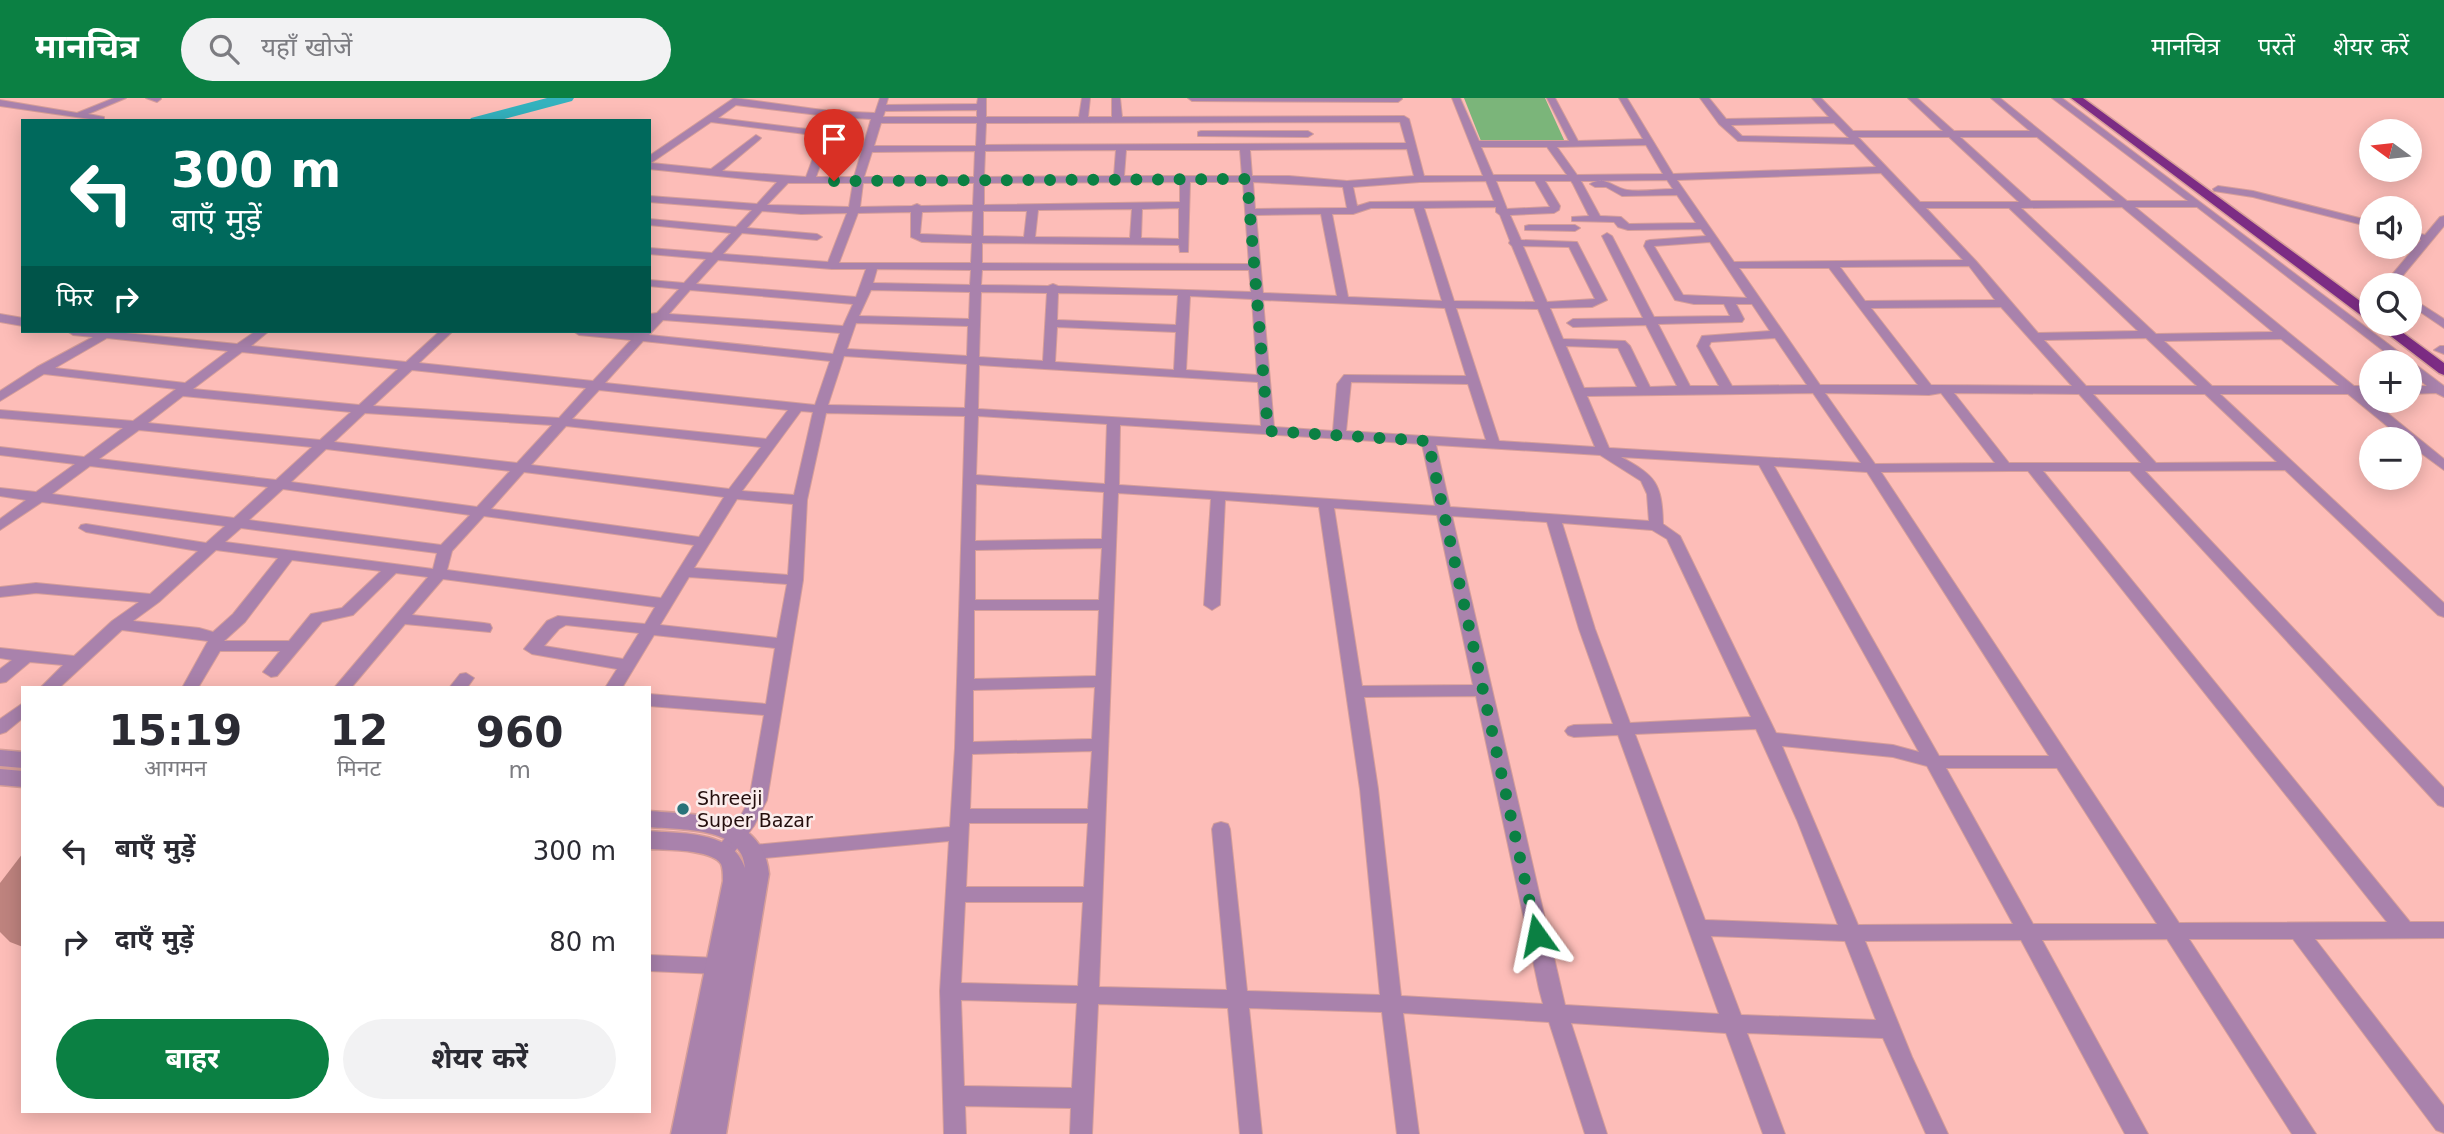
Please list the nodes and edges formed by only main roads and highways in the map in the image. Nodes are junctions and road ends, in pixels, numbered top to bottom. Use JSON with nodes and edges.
{"nodes":[{"id":1,"x":2076,"y":98,"type":"edge"},
{"id":2,"x":2092,"y":98,"type":"edge"},
{"id":3,"x":2359,"y":291,"type":"edge"},
{"id":4,"x":2359,"y":307,"type":"edge"},
{"id":5,"x":2398,"y":336,"type":"edge"},
{"id":6,"x":2421,"y":336,"type":"edge"},
{"id":7,"x":2443,"y":351,"type":"edge"},
{"id":8,"x":2444,"y":370,"type":"edge"}],
"edges":[{"from":1,"to":4,"type":"highway"},
{"from":2,"to":3,"type":"highway"},
{"from":5,"to":8,"type":"highway"},
{"from":6,"to":7,"type":"highway"}]}
